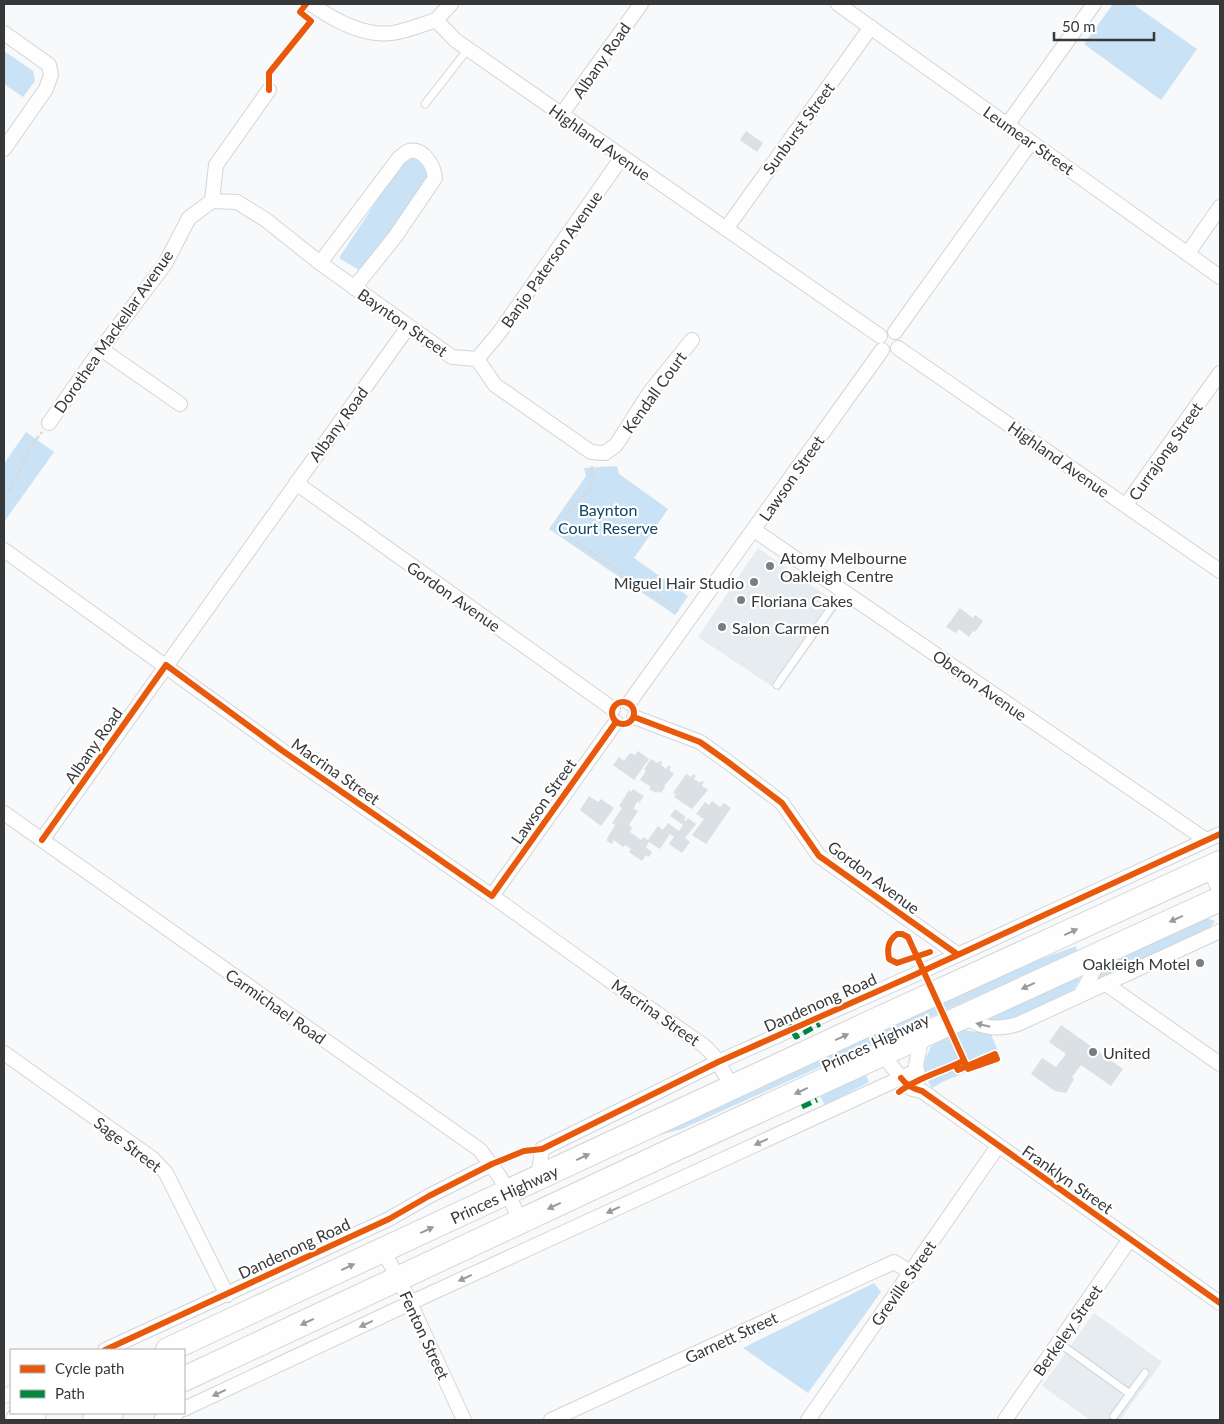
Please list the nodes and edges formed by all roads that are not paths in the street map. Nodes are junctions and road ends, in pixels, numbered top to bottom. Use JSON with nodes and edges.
{"nodes":[{"id":1,"x":311,"y":4,"type":"edge"},
{"id":2,"x":451,"y":4,"type":"edge"},
{"id":3,"x":640,"y":4,"type":"edge"},
{"id":4,"x":838,"y":4,"type":"edge"},
{"id":5,"x":1094,"y":4,"type":"edge"},
{"id":6,"x":436,"y":20,"type":"junction"},
{"id":7,"x":870,"y":27,"type":"junction"},
{"id":8,"x":4,"y":33,"type":"edge"},
{"id":9,"x":468,"y":49,"type":"junction"},
{"id":10,"x":269,"y":90,"type":"dead end"},
{"id":11,"x":425,"y":104,"type":"dead end"},
{"id":12,"x":561,"y":115,"type":"junction"},
{"id":13,"x":1007,"y":125,"type":"junction"},
{"id":14,"x":1031,"y":142,"type":"junction"},
{"id":15,"x":4,"y":148,"type":"edge"},
{"id":16,"x":622,"y":157,"type":"junction"},
{"id":17,"x":212,"y":200,"type":"junction"},
{"id":18,"x":1220,"y":207,"type":"edge"},
{"id":19,"x":726,"y":229,"type":"junction"},
{"id":20,"x":1188,"y":253,"type":"junction"},
{"id":21,"x":320,"y":263,"type":"junction"},
{"id":22,"x":1220,"y":276,"type":"edge"},
{"id":23,"x":354,"y":288,"type":"junction"},
{"id":24,"x":408,"y":327,"type":"junction"},
{"id":25,"x":895,"y":332,"type":"junction"},
{"id":26,"x":880,"y":336,"type":"junction"},
{"id":27,"x":692,"y":340,"type":"dead end"},
{"id":28,"x":898,"y":348,"type":"junction"},
{"id":29,"x":101,"y":349,"type":"junction"},
{"id":30,"x":882,"y":350,"type":"junction"},
{"id":31,"x":477,"y":359,"type":"junction"},
{"id":32,"x":1220,"y":373,"type":"edge"},
{"id":33,"x":180,"y":404,"type":"dead end"},
{"id":34,"x":48,"y":423,"type":"road end"},
{"id":35,"x":296,"y":483,"type":"junction"},
{"id":36,"x":1126,"y":505,"type":"junction"},
{"id":37,"x":754,"y":530,"type":"junction"},
{"id":38,"x":4,"y":550,"type":"edge"},
{"id":39,"x":1220,"y":571,"type":"edge"},
{"id":40,"x":843,"y":591,"type":"junction"},
{"id":41,"x":166,"y":665,"type":"junction"},
{"id":42,"x":777,"y":684,"type":"dead end"},
{"id":43,"x":629,"y":703,"type":"junction"},
{"id":44,"x":614,"y":715,"type":"junction"},
{"id":45,"x":634,"y":717,"type":"junction"},
{"id":46,"x":4,"y":813,"type":"edge"},
{"id":47,"x":1220,"y":834,"type":"edge"},
{"id":48,"x":42,"y":840,"type":"junction"},
{"id":49,"x":1206,"y":840,"type":"junction"},
{"id":50,"x":1215,"y":866,"type":"edge"},
{"id":51,"x":1220,"y":892,"type":"edge"},
{"id":52,"x":492,"y":896,"type":"junction"},
{"id":53,"x":1220,"y":899,"type":"edge"},
{"id":54,"x":1220,"y":931,"type":"edge"},
{"id":55,"x":1104,"y":951,"type":"junction"},
{"id":56,"x":957,"y":954,"type":"junction"},
{"id":57,"x":1106,"y":984,"type":"junction"},
{"id":58,"x":1081,"y":994,"type":"junction"},
{"id":59,"x":964,"y":1016,"type":"junction"},
{"id":60,"x":922,"y":1036,"type":"junction"},
{"id":61,"x":4,"y":1054,"type":"edge"},
{"id":62,"x":882,"y":1054,"type":"junction"},
{"id":63,"x":718,"y":1062,"type":"junction"},
{"id":64,"x":1220,"y":1064,"type":"edge"},
{"id":65,"x":916,"y":1071,"type":"junction"},
{"id":66,"x":901,"y":1078,"type":"junction"},
{"id":67,"x":732,"y":1088,"type":"junction"},
{"id":68,"x":922,"y":1091,"type":"junction"},
{"id":69,"x":998,"y":1146,"type":"junction"},
{"id":70,"x":492,"y":1164,"type":"junction"},
{"id":71,"x":538,"y":1178,"type":"junction"},
{"id":72,"x":507,"y":1193,"type":"junction"},
{"id":73,"x":521,"y":1222,"type":"junction"},
{"id":74,"x":1130,"y":1239,"type":"junction"},
{"id":75,"x":383,"y":1251,"type":"junction"},
{"id":76,"x":910,"y":1272,"type":"junction"},
{"id":77,"x":399,"y":1278,"type":"junction"},
{"id":78,"x":227,"y":1295,"type":"junction"},
{"id":79,"x":410,"y":1303,"type":"junction"},
{"id":80,"x":1220,"y":1303,"type":"edge"},
{"id":81,"x":1059,"y":1343,"type":"junction"},
{"id":82,"x":107,"y":1349,"type":"edge"},
{"id":83,"x":170,"y":1349,"type":"edge"},
{"id":84,"x":1145,"y":1373,"type":"dead end"},
{"id":85,"x":185,"y":1379,"type":"edge"},
{"id":86,"x":1130,"y":1394,"type":"junction"},
{"id":87,"x":185,"y":1409,"type":"edge"},
{"id":88,"x":32,"y":1414,"type":"edge"},
{"id":89,"x":109,"y":1414,"type":"edge"},
{"id":90,"x":175,"y":1414,"type":"edge"},
{"id":91,"x":1114,"y":1416,"type":"dead end"},
{"id":92,"x":18,"y":1420,"type":"edge"},
{"id":93,"x":95,"y":1420,"type":"edge"},
{"id":94,"x":161,"y":1420,"type":"edge"},
{"id":95,"x":464,"y":1420,"type":"edge"},
{"id":96,"x":551,"y":1420,"type":"edge"},
{"id":97,"x":808,"y":1420,"type":"edge"},
{"id":98,"x":1005,"y":1420,"type":"edge"}],
"edges":[{"from":1,"to":6,"type":"street"},
{"from":2,"to":6,"type":"street"},
{"from":3,"to":12,"type":"street","name":"Albany Road"},
{"from":4,"to":7,"type":"street","name":"Leumear Street"},
{"from":5,"to":13,"type":"street"},
{"from":6,"to":9,"type":"street","name":"Highland Avenue"},
{"from":7,"to":13,"type":"street","name":"Leumear Street"},
{"from":7,"to":19,"type":"street","name":"Sunburst Street"},
{"from":8,"to":15,"type":"street"},
{"from":9,"to":11,"type":"lane"},
{"from":9,"to":12,"type":"street","name":"Highland Avenue"},
{"from":10,"to":17,"type":"street"},
{"from":12,"to":16,"type":"street","name":"Highland Avenue"},
{"from":13,"to":14,"type":"street","name":"Leumear Street"},
{"from":14,"to":20,"type":"street","name":"Leumear Street"},
{"from":14,"to":25,"type":"street"},
{"from":16,"to":19,"type":"street","name":"Highland Avenue"},
{"from":16,"to":31,"type":"street","name":"Banjo Paterson Avenue"},
{"from":17,"to":21,"type":"street","name":"Baynton Street"},
{"from":17,"to":29,"type":"street","name":"Dorothea Mackellar Avenue"},
{"from":18,"to":20,"type":"street"},
{"from":19,"to":26,"type":"street","name":"Highland Avenue"},
{"from":20,"to":22,"type":"street","name":"Leumear Street"},
{"from":21,"to":23,"type":"street","name":"Baynton Street"},
{"from":21,"to":23,"type":"street"},
{"from":23,"to":24,"type":"street","name":"Baynton Street"},
{"from":24,"to":31,"type":"street","name":"Baynton Street"},
{"from":24,"to":35,"type":"street","name":"Albany Road"},
{"from":25,"to":26,"type":"street"},
{"from":25,"to":28,"type":"street"},
{"from":26,"to":30,"type":"street"},
{"from":27,"to":31,"type":"street","name":"Kendall Court"},
{"from":28,"to":30,"type":"street"},
{"from":28,"to":36,"type":"street","name":"Highland Avenue"},
{"from":29,"to":33,"type":"street"},
{"from":29,"to":34,"type":"street","name":"Dorothea Mackellar Avenue"},
{"from":30,"to":37,"type":"street","name":"Lawson Street"},
{"from":32,"to":36,"type":"street","name":"Currajong Street"},
{"from":35,"to":41,"type":"street","name":"Albany Road"},
{"from":35,"to":44,"type":"street","name":"Gordon Avenue"},
{"from":36,"to":39,"type":"street","name":"Highland Avenue"},
{"from":37,"to":40,"type":"street","name":"Oberon Avenue"},
{"from":37,"to":43,"type":"street","name":"Lawson Street"},
{"from":38,"to":41,"type":"street","name":"Macrina Street"},
{"from":40,"to":42,"type":"lane"},
{"from":40,"to":49,"type":"street","name":"Oberon Avenue"},
{"from":41,"to":48,"type":"street","name":"Albany Road"},
{"from":41,"to":52,"type":"street","name":"Macrina Street"},
{"from":43,"to":44,"type":"street"},
{"from":43,"to":45,"type":"street"},
{"from":44,"to":45,"type":"street"},
{"from":44,"to":52,"type":"street","name":"Lawson Street"},
{"from":45,"to":56,"type":"street","name":"Gordon Avenue"},
{"from":46,"to":48,"type":"street","name":"Carmichael Road"},
{"from":47,"to":49,"type":"street","name":"Dandenong Road"},
{"from":48,"to":70,"type":"street","name":"Carmichael Road"},
{"from":49,"to":56,"type":"street","name":"Dandenong Road"},
{"from":50,"to":51,"type":"street"},
{"from":67,"to":50,"type":"highway","name":"Princes Highway","one_way":true},
{"from":52,"to":63,"type":"street","name":"Macrina Street"},
{"from":53,"to":55,"type":"highway","name":"Princes Highway","one_way":true},
{"from":54,"to":57,"type":"street"},
{"from":55,"to":58,"type":"street"},
{"from":55,"to":59,"type":"highway","name":"Princes Highway","one_way":true},
{"from":56,"to":63,"type":"street","name":"Dandenong Road"},
{"from":57,"to":58,"type":"street"},
{"from":57,"to":64,"type":"street"},
{"from":58,"to":59,"type":"street","one_way":true},
{"from":59,"to":60,"type":"highway","name":"Princes Highway"},
{"from":60,"to":62,"type":"highway","name":"Princes Highway"},
{"from":60,"to":65,"type":"street"},
{"from":61,"to":78,"type":"street","name":"Sage Street"},
{"from":62,"to":66,"type":"street","name":"Franklyn Street"},
{"from":62,"to":73,"type":"highway","name":"Princes Highway","one_way":true},
{"from":63,"to":67,"type":"street","name":"Macrina Street"},
{"from":63,"to":71,"type":"street","name":"Dandenong Road"},
{"from":65,"to":66,"type":"street"},
{"from":65,"to":68,"type":"street"},
{"from":66,"to":68,"type":"street","name":"Franklyn Street"},
{"from":66,"to":79,"type":"street","one_way":true},
{"from":71,"to":67,"type":"highway","name":"Princes Highway","one_way":true},
{"from":68,"to":69,"type":"street","name":"Franklyn Street"},
{"from":69,"to":74,"type":"street","name":"Franklyn Street"},
{"from":69,"to":76,"type":"street","name":"Greville Street"},
{"from":70,"to":72,"type":"street","name":"Carmichael Road"},
{"from":70,"to":78,"type":"street","name":"Dandenong Road"},
{"from":71,"to":72,"type":"highway","name":"Princes Highway"},
{"from":72,"to":73,"type":"street","name":"Carmichael Road"},
{"from":75,"to":72,"type":"highway","name":"Princes Highway","one_way":true},
{"from":73,"to":77,"type":"highway","name":"Princes Highway"},
{"from":74,"to":80,"type":"street","name":"Franklyn Street"},
{"from":74,"to":81,"type":"street","name":"Berkeley Street"},
{"from":75,"to":77,"type":"street","name":"Fenton Street"},
{"from":83,"to":75,"type":"highway","name":"Princes Highway","one_way":true},
{"from":76,"to":96,"type":"street","name":"Garnett Street"},
{"from":76,"to":97,"type":"street","name":"Greville Street"},
{"from":77,"to":79,"type":"street","name":"Fenton Street"},
{"from":77,"to":85,"type":"highway","name":"Princes Highway","one_way":true},
{"from":78,"to":82,"type":"street","name":"Dandenong Road"},
{"from":79,"to":87,"type":"street","one_way":true},
{"from":79,"to":95,"type":"street","name":"Fenton Street"},
{"from":81,"to":86,"type":"lane"},
{"from":81,"to":98,"type":"street","name":"Berkeley Street"},
{"from":84,"to":86,"type":"lane"},
{"from":86,"to":91,"type":"lane"},
{"from":88,"to":92,"type":"highway"},
{"from":89,"to":93,"type":"highway"},
{"from":90,"to":94,"type":"street"}]}
